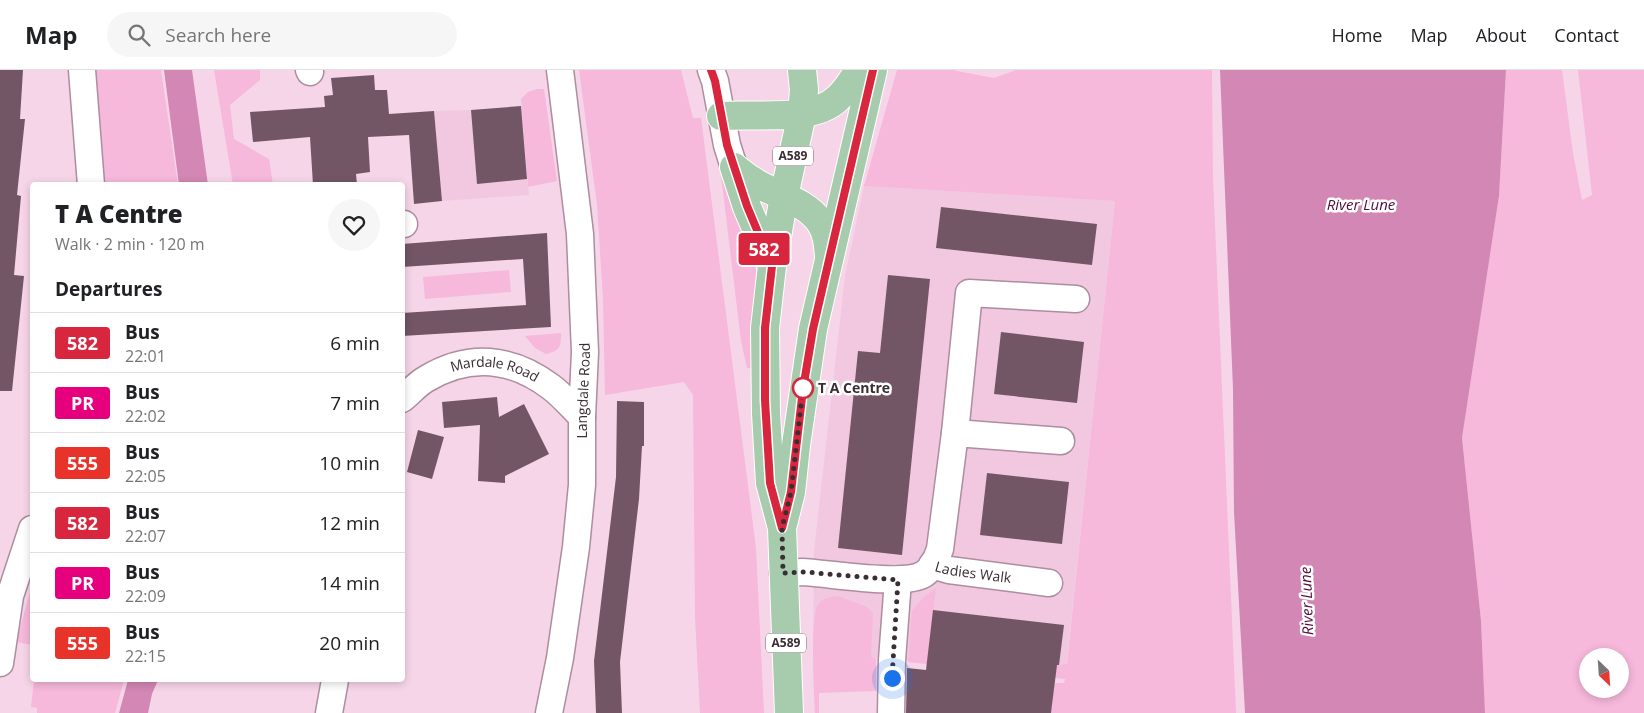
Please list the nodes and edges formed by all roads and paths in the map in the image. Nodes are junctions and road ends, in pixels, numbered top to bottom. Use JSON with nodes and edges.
{"nodes":[{"id":1,"x":82,"y":70,"type":"edge"},
{"id":2,"x":560,"y":70,"type":"edge"},
{"id":3,"x":711,"y":70,"type":"edge"},
{"id":4,"x":802,"y":70,"type":"edge"},
{"id":5,"x":859,"y":70,"type":"edge"},
{"id":6,"x":873,"y":70,"type":"edge"},
{"id":7,"x":802,"y":114,"type":"junction"},
{"id":8,"x":721,"y":116,"type":"junction"},
{"id":9,"x":734,"y":167,"type":"junction"},
{"id":10,"x":91,"y":182,"type":"edge"},
{"id":11,"x":784,"y":196,"type":"junction"},
{"id":12,"x":830,"y":258,"type":"junction"},
{"id":13,"x":772,"y":266,"type":"junction"},
{"id":14,"x":1076,"y":299,"type":"dead end"},
{"id":15,"x":405,"y":396,"type":"edge"},
{"id":16,"x":582,"y":417,"type":"junction"},
{"id":17,"x":955,"y":433,"type":"junction"},
{"id":18,"x":1062,"y":442,"type":"dead end"},
{"id":19,"x":782,"y":528,"type":"junction"},
{"id":20,"x":30,"y":535,"type":"edge"},
{"id":21,"x":932,"y":565,"type":"junction"},
{"id":22,"x":783,"y":573,"type":"junction"},
{"id":23,"x":898,"y":580,"type":"junction"},
{"id":24,"x":1049,"y":583,"type":"dead end"},
{"id":25,"x":0,"y":663,"type":"edge"},
{"id":26,"x":335,"y":682,"type":"edge"},
{"id":27,"x":550,"y":712,"type":"edge"},
{"id":28,"x":329,"y":713,"type":"edge"},
{"id":29,"x":789,"y":713,"type":"edge"},
{"id":30,"x":891,"y":713,"type":"edge"}],
"edges":[{"from":1,"to":10,"type":"street"},
{"from":2,"to":16,"type":"street","name":"Langdale Road"},
{"from":3,"to":8,"type":"street"},
{"from":4,"to":7,"type":"main road","number":"A589"},
{"from":5,"to":7,"type":"main road"},
{"from":6,"to":12,"type":"main road","number":"A589"},
{"from":7,"to":8,"type":"main road"},
{"from":7,"to":11,"type":"main road","number":"A589"},
{"from":8,"to":9,"type":"street"},
{"from":9,"to":11,"type":"main road"},
{"from":9,"to":13,"type":"main road"},
{"from":11,"to":12,"type":"main road"},
{"from":11,"to":13,"type":"main road","number":"A589"},
{"from":12,"to":19,"type":"main road","number":"A589"},
{"from":13,"to":19,"type":"main road","number":"A589"},
{"from":14,"to":17,"type":"street"},
{"from":15,"to":16,"type":"street","name":"Mardale Road"},
{"from":16,"to":27,"type":"street","name":"Langdale Road"},
{"from":17,"to":18,"type":"street"},
{"from":17,"to":21,"type":"street"},
{"from":19,"to":22,"type":"main road","number":"A589"},
{"from":20,"to":25,"type":"street"},
{"from":21,"to":23,"type":"street","name":"Ladies Walk"},
{"from":21,"to":24,"type":"street","name":"Ladies Walk"},
{"from":22,"to":23,"type":"street","name":"Ladies Walk"},
{"from":22,"to":29,"type":"main road","number":"A589"},
{"from":23,"to":30,"type":"street"},
{"from":26,"to":28,"type":"street"}]}
